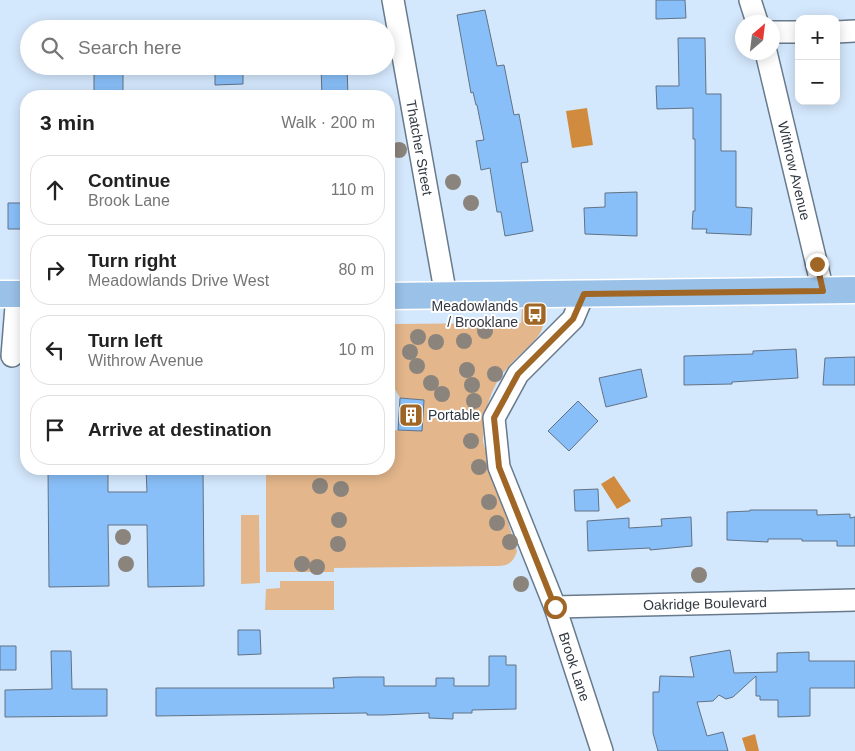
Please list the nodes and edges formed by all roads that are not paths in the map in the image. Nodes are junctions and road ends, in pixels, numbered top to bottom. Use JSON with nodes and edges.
{"nodes":[{"id":1,"x":393,"y":0,"type":"edge"},
{"id":2,"x":750,"y":0,"type":"edge"},
{"id":3,"x":755,"y":15,"type":"edge"},
{"id":4,"x":780,"y":32,"type":"edge"},
{"id":5,"x":795,"y":32,"type":"edge"},
{"id":6,"x":840,"y":32,"type":"edge"},
{"id":7,"x":855,"y":32,"type":"edge"},
{"id":8,"x":768,"y":60,"type":"edge"},
{"id":9,"x":855,"y":290,"type":"edge"},
{"id":10,"x":823,"y":291,"type":"junction"},
{"id":11,"x":14,"y":294,"type":"edge"},
{"id":12,"x":584,"y":294,"type":"junction"},
{"id":13,"x":395,"y":296,"type":"edge"},
{"id":14,"x":446,"y":296,"type":"junction"},
{"id":15,"x":12,"y":356,"type":"dead end"},
{"id":16,"x":855,"y":600,"type":"edge"},
{"id":17,"x":555,"y":607,"type":"junction"},
{"id":18,"x":602,"y":751,"type":"edge"}],
"edges":[{"from":1,"to":14,"type":"street","name":"Thatcher Street"},
{"from":2,"to":3,"type":"street"},
{"from":4,"to":5,"type":"street"},
{"from":6,"to":7,"type":"street"},
{"from":8,"to":10,"type":"street","name":"Withrow Avenue"},
{"from":9,"to":10,"type":"main road"},
{"from":10,"to":12,"type":"main road"},
{"from":11,"to":15,"type":"street"},
{"from":12,"to":14,"type":"main road"},
{"from":12,"to":17,"type":"street","name":"Brook Lane"},
{"from":13,"to":14,"type":"main road"},
{"from":16,"to":17,"type":"street","name":"Oakridge Boulevard"},
{"from":17,"to":18,"type":"street","name":"Brook Lane"}]}
